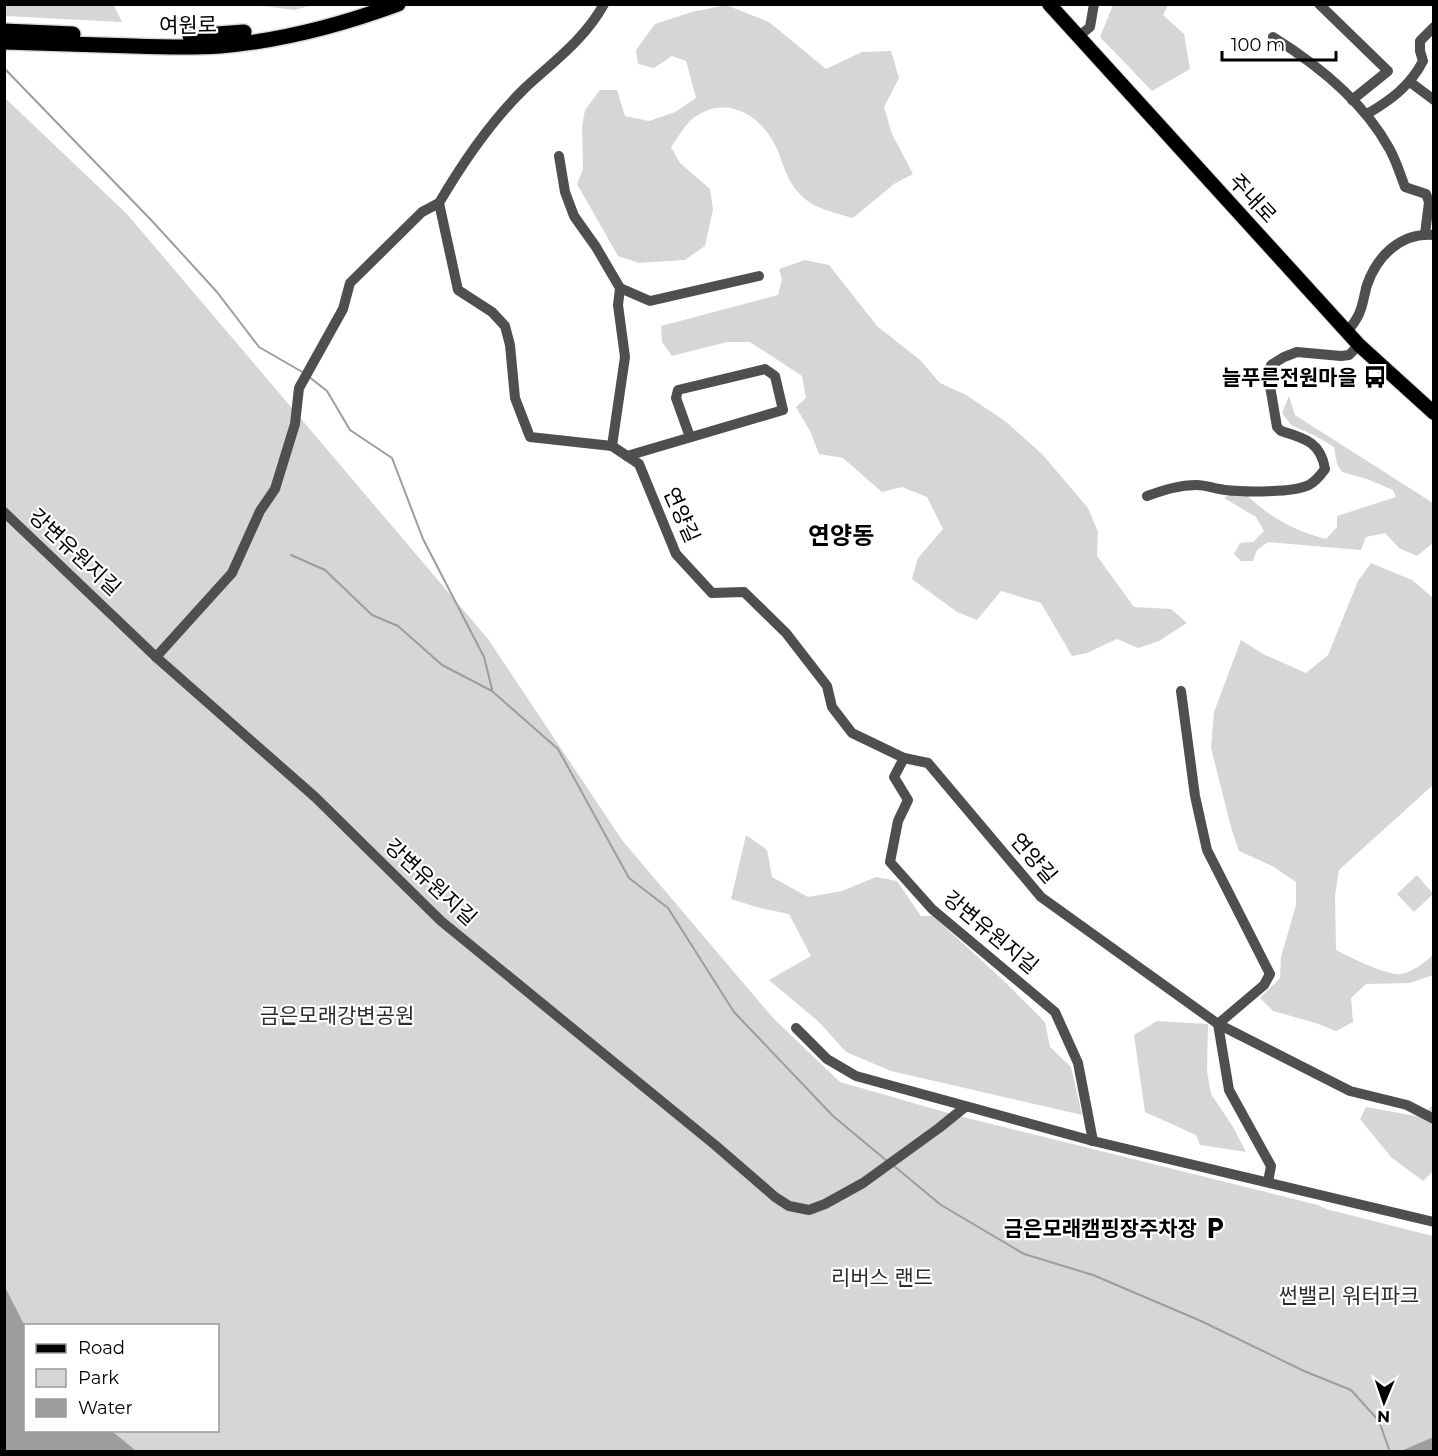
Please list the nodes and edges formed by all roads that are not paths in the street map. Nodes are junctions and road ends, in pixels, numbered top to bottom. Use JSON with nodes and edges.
{"nodes":[{"id":1,"x":369,"y":4,"type":"edge"},
{"id":2,"x":398,"y":4,"type":"edge"},
{"id":3,"x":604,"y":4,"type":"edge"},
{"id":4,"x":1049,"y":4,"type":"edge"},
{"id":5,"x":1094,"y":4,"type":"edge"},
{"id":6,"x":1319,"y":4,"type":"edge"},
{"id":7,"x":1434,"y":27,"type":"edge"},
{"id":8,"x":4,"y":31,"type":"edge"},
{"id":9,"x":1078,"y":37,"type":"junction"},
{"id":10,"x":1273,"y":37,"type":"dead end"},
{"id":11,"x":118,"y":40,"type":"junction"},
{"id":12,"x":4,"y":42,"type":"edge"},
{"id":13,"x":1410,"y":82,"type":"junction"},
{"id":14,"x":1352,"y":100,"type":"junction"},
{"id":15,"x":1434,"y":100,"type":"edge"},
{"id":16,"x":1366,"y":114,"type":"junction"},
{"id":17,"x":559,"y":156,"type":"dead end"},
{"id":18,"x":439,"y":203,"type":"junction"},
{"id":19,"x":1429,"y":235,"type":"edge"},
{"id":20,"x":759,"y":276,"type":"dead end"},
{"id":21,"x":620,"y":288,"type":"junction"},
{"id":22,"x":1347,"y":332,"type":"junction"},
{"id":23,"x":1359,"y":345,"type":"junction"},
{"id":24,"x":1434,"y":413,"type":"edge"},
{"id":25,"x":690,"y":437,"type":"junction"},
{"id":26,"x":612,"y":446,"type":"junction"},
{"id":27,"x":627,"y":456,"type":"junction"},
{"id":28,"x":1147,"y":496,"type":"dead end"},
{"id":29,"x":4,"y":512,"type":"edge"},
{"id":30,"x":156,"y":657,"type":"junction"},
{"id":31,"x":1181,"y":691,"type":"dead end"},
{"id":32,"x":904,"y":758,"type":"junction"},
{"id":33,"x":1218,"y":1024,"type":"junction"},
{"id":34,"x":796,"y":1028,"type":"dead end"},
{"id":35,"x":964,"y":1107,"type":"junction"},
{"id":36,"x":1434,"y":1119,"type":"edge"},
{"id":37,"x":1093,"y":1141,"type":"junction"},
{"id":38,"x":1268,"y":1182,"type":"junction"},
{"id":39,"x":1434,"y":1222,"type":"edge"}],
"edges":[{"from":1,"to":11,"type":"highway","name":"여원로"},
{"from":2,"to":11,"type":"highway","name":"여원로"},
{"from":3,"to":18,"type":"street"},
{"from":4,"to":9,"type":"main road","name":"주내로"},
{"from":5,"to":9,"type":"street"},
{"from":6,"to":14,"type":"street"},
{"from":7,"to":13,"type":"street"},
{"from":8,"to":11,"type":"highway"},
{"from":9,"to":22,"type":"main road","name":"주내로"},
{"from":10,"to":14,"type":"street"},
{"from":11,"to":12,"type":"highway"},
{"from":13,"to":15,"type":"street"},
{"from":13,"to":16,"type":"street"},
{"from":14,"to":16,"type":"street"},
{"from":16,"to":19,"type":"street"},
{"from":17,"to":21,"type":"street"},
{"from":18,"to":26,"type":"street","name":"연양길"},
{"from":18,"to":30,"type":"street"},
{"from":19,"to":22,"type":"street"},
{"from":20,"to":21,"type":"street"},
{"from":21,"to":26,"type":"street"},
{"from":22,"to":23,"type":"main road","name":"주내로"},
{"from":23,"to":24,"type":"main road","name":"주내로"},
{"from":23,"to":28,"type":"street"},
{"from":25,"to":25,"type":"street"},
{"from":25,"to":27,"type":"street"},
{"from":26,"to":27,"type":"street","name":"연양길"},
{"from":27,"to":32,"type":"street","name":"연양길"},
{"from":29,"to":30,"type":"street","name":"강변유원지길"},
{"from":30,"to":35,"type":"street","name":"강변유원지길"},
{"from":31,"to":33,"type":"street"},
{"from":32,"to":33,"type":"street","name":"연양길"},
{"from":32,"to":37,"type":"street","name":"강변유원지길"},
{"from":33,"to":36,"type":"street","name":"연양길"},
{"from":33,"to":38,"type":"street"},
{"from":34,"to":35,"type":"street"},
{"from":35,"to":37,"type":"street"},
{"from":37,"to":38,"type":"street"},
{"from":38,"to":39,"type":"street"}]}
